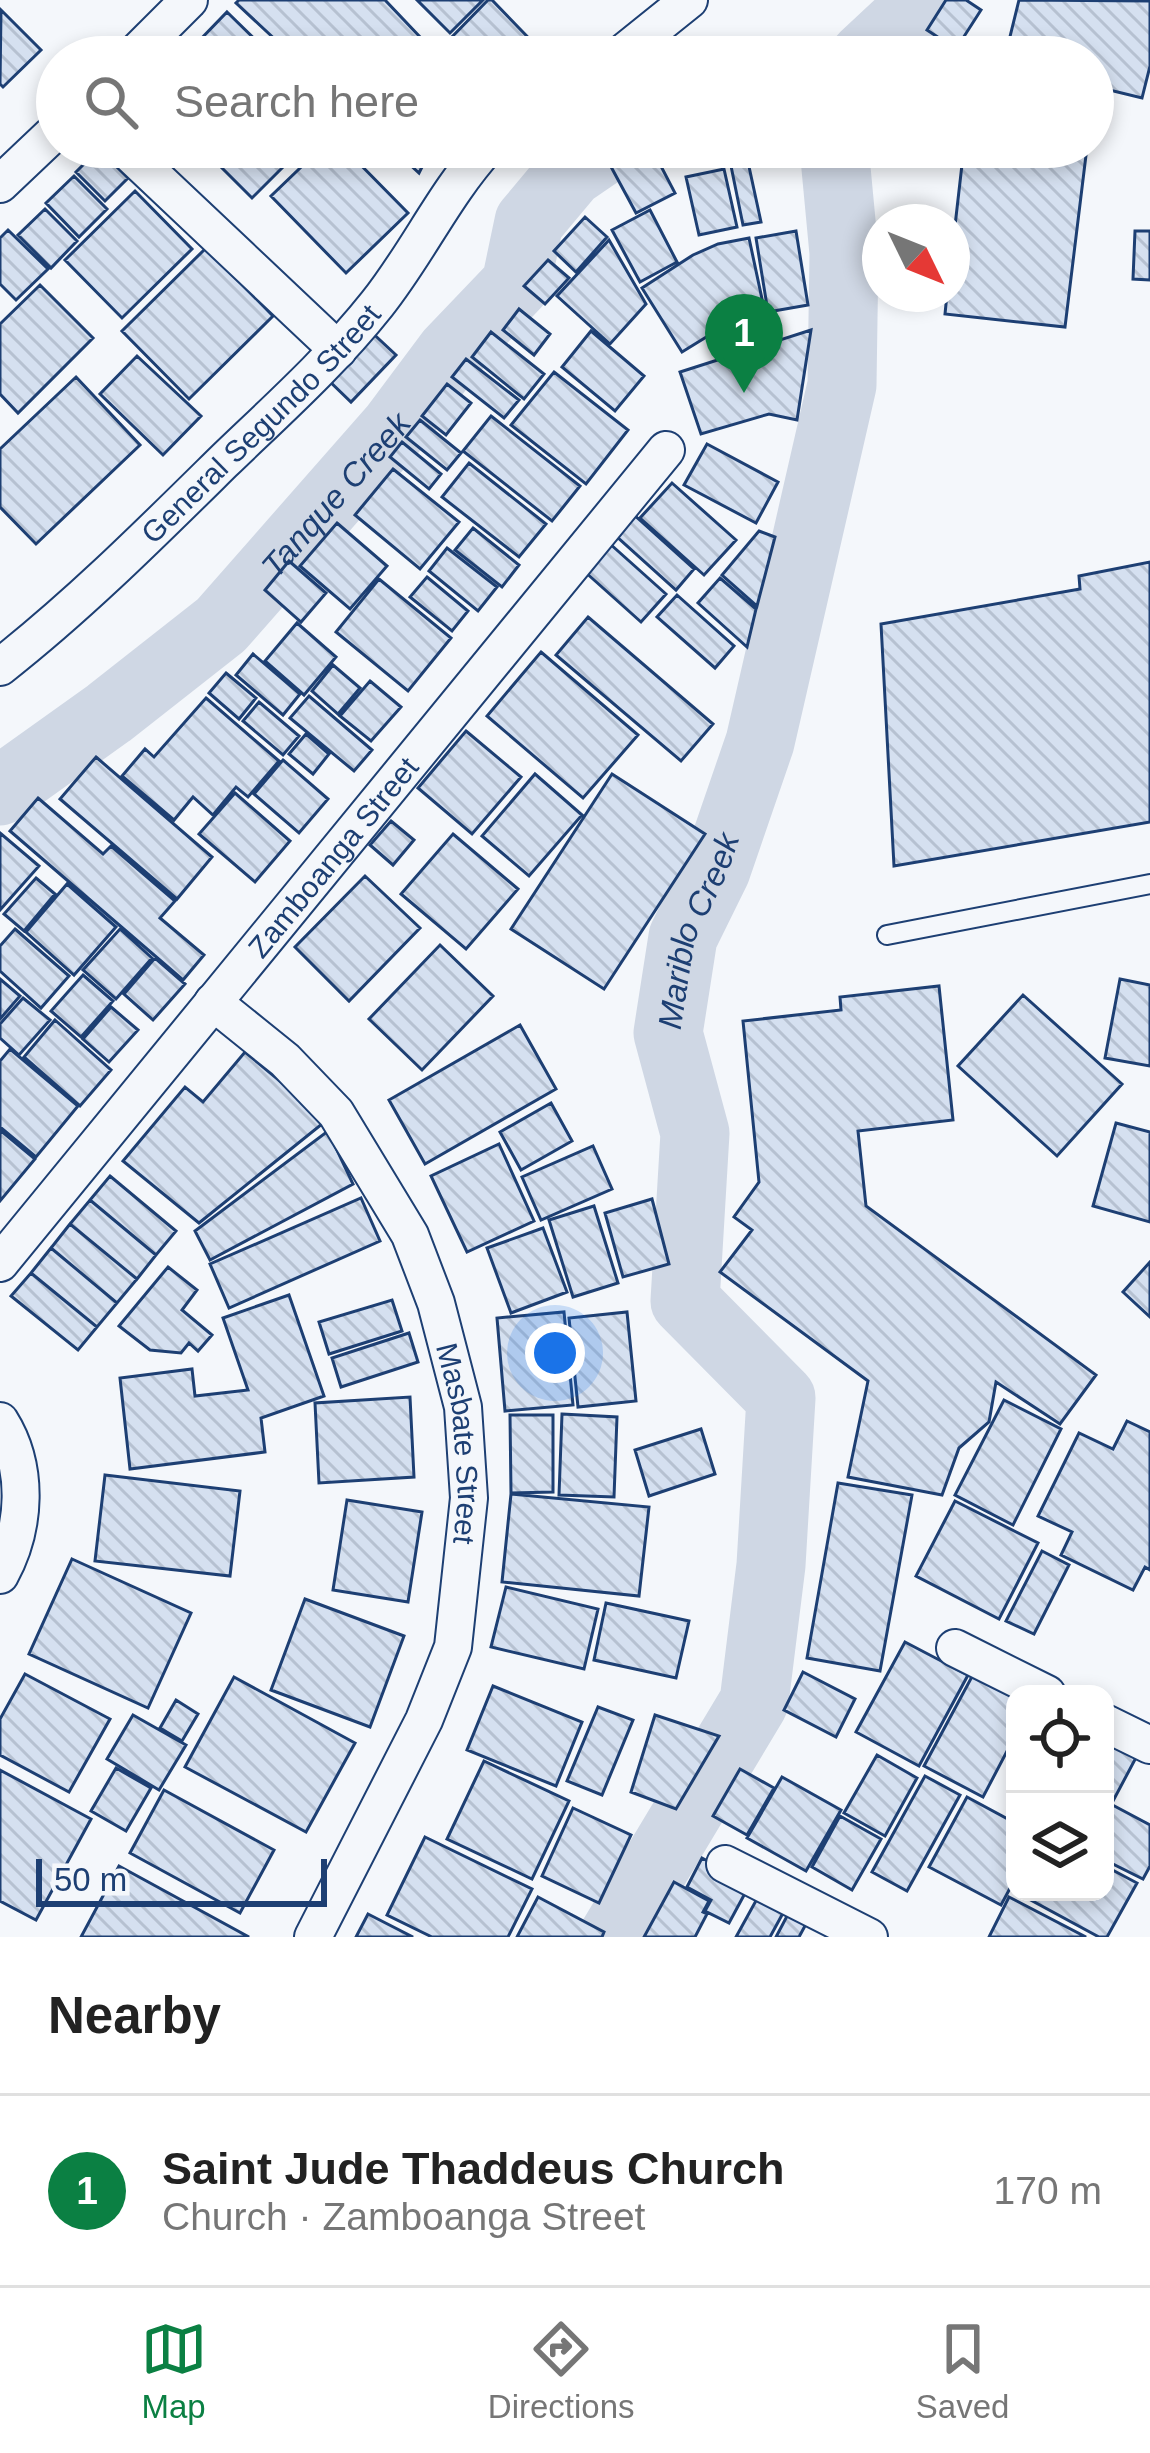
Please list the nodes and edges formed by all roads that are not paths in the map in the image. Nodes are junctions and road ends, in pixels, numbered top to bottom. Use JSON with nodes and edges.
{"nodes":[{"id":1,"x":189,"y":0,"type":"edge"},
{"id":2,"x":689,"y":0,"type":"edge"},
{"id":3,"x":153,"y":36,"type":"edge"},
{"id":4,"x":644,"y":36,"type":"edge"},
{"id":5,"x":36,"y":150,"type":"edge"},
{"id":6,"x":145,"y":168,"type":"edge"},
{"id":7,"x":471,"y":168,"type":"edge"},
{"id":8,"x":0,"y":184,"type":"edge"},
{"id":9,"x":338,"y":350,"type":"junction"},
{"id":10,"x":665,"y":450,"type":"dead end"},
{"id":11,"x":0,"y":667,"type":"edge"},
{"id":12,"x":1150,"y":884,"type":"edge"},
{"id":13,"x":887,"y":935,"type":"dead end"},
{"id":14,"x":213,"y":1002,"type":"junction"},
{"id":15,"x":0,"y":1263,"type":"edge"},
{"id":16,"x":0,"y":1421,"type":"edge"},
{"id":17,"x":0,"y":1575,"type":"edge"},
{"id":18,"x":955,"y":1648,"type":"dead end"},
{"id":19,"x":1029,"y":1685,"type":"edge"},
{"id":20,"x":1114,"y":1727,"type":"edge"},
{"id":21,"x":1150,"y":1745,"type":"edge"},
{"id":22,"x":725,"y":1864,"type":"dead end"},
{"id":23,"x":313,"y":1937,"type":"edge"},
{"id":24,"x":869,"y":1937,"type":"edge"}],
"edges":[{"from":1,"to":3,"type":"street"},
{"from":2,"to":4,"type":"street"},
{"from":5,"to":8,"type":"street"},
{"from":6,"to":9,"type":"street"},
{"from":7,"to":9,"type":"street","name":"General Segundo Street"},
{"from":9,"to":11,"type":"street","name":"General Segundo Street"},
{"from":10,"to":14,"type":"street","name":"Zamboanga Street"},
{"from":12,"to":13,"type":"lane"},
{"from":14,"to":15,"type":"street","name":"Zamboanga Street"},
{"from":14,"to":23,"type":"street","name":"Masbate Street"},
{"from":16,"to":17,"type":"street"},
{"from":18,"to":19,"type":"street"},
{"from":20,"to":21,"type":"street"},
{"from":22,"to":24,"type":"street"}]}
